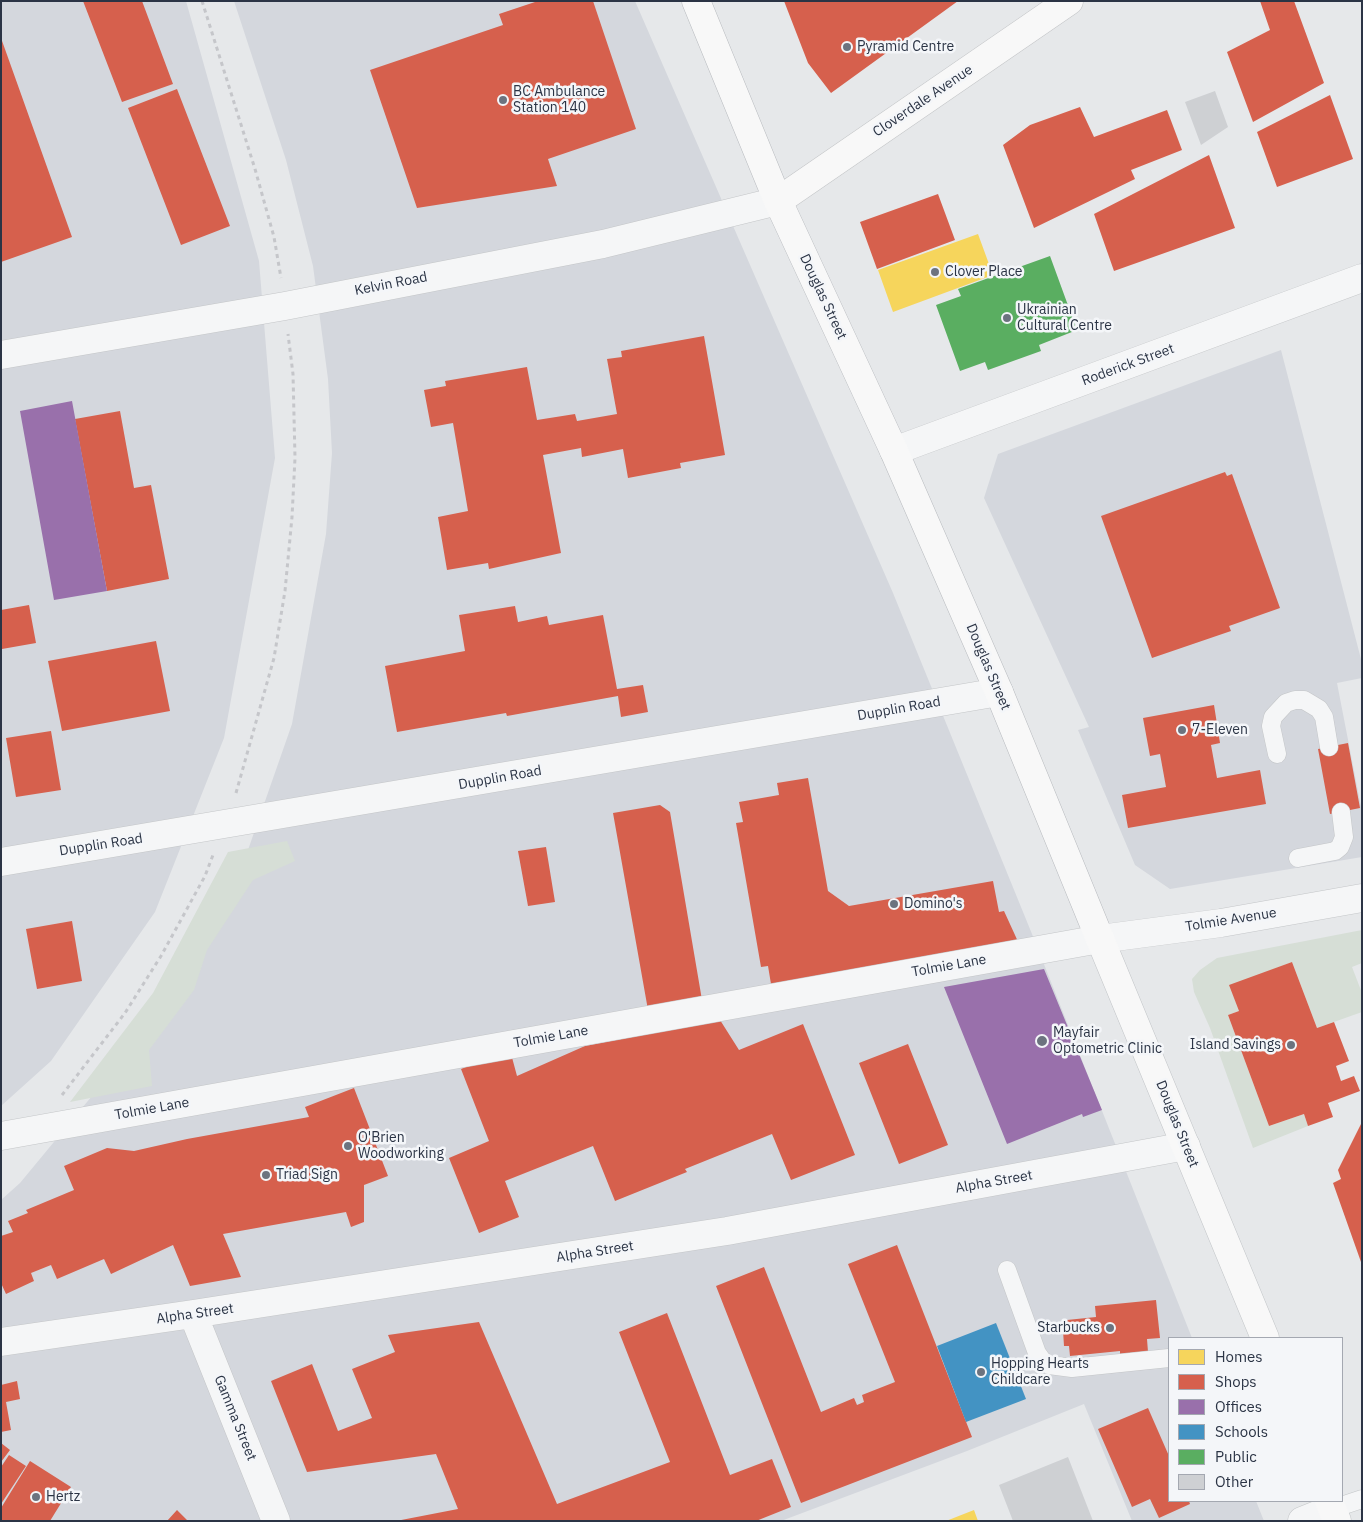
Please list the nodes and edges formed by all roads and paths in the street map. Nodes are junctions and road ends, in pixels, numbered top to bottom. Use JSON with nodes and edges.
{"nodes":[{"id":1,"x":202,"y":1,"type":"edge"},
{"id":2,"x":696,"y":1,"type":"edge"},
{"id":3,"x":1069,"y":1,"type":"edge"},
{"id":4,"x":778,"y":201,"type":"junction"},
{"id":5,"x":1362,"y":278,"type":"edge"},
{"id":6,"x":285,"y":306,"type":"junction"},
{"id":7,"x":1,"y":355,"type":"edge"},
{"id":8,"x":894,"y":451,"type":"junction"},
{"id":9,"x":999,"y":692,"type":"junction"},
{"id":10,"x":1329,"y":747,"type":"dead end"},
{"id":11,"x":1277,"y":754,"type":"dead end"},
{"id":12,"x":1341,"y":812,"type":"dead end"},
{"id":13,"x":226,"y":825,"type":"junction"},
{"id":14,"x":1298,"y":858,"type":"dead end"},
{"id":15,"x":1,"y":862,"type":"edge"},
{"id":16,"x":1362,"y":898,"type":"edge"},
{"id":17,"x":1100,"y":938,"type":"junction"},
{"id":18,"x":33,"y":1130,"type":"junction"},
{"id":19,"x":1,"y":1136,"type":"edge"},
{"id":20,"x":1186,"y":1146,"type":"junction"},
{"id":21,"x":1007,"y":1270,"type":"dead end"},
{"id":22,"x":194,"y":1314,"type":"junction"},
{"id":23,"x":1265,"y":1337,"type":"edge"},
{"id":24,"x":1,"y":1342,"type":"edge"},
{"id":25,"x":1168,"y":1358,"type":"edge"},
{"id":26,"x":1362,"y":1499,"type":"edge"},
{"id":27,"x":1333,"y":1510,"type":"edge"},
{"id":28,"x":276,"y":1521,"type":"edge"},
{"id":29,"x":1302,"y":1521,"type":"edge"}],
"edges":[{"from":1,"to":6,"type":"path"},
{"from":2,"to":4,"type":"main road","name":"Douglas Street"},
{"from":3,"to":4,"type":"main road","name":"Cloverdale Avenue"},
{"from":4,"to":6,"type":"street","name":"Kelvin Road"},
{"from":4,"to":8,"type":"main road","name":"Douglas Street"},
{"from":5,"to":8,"type":"street","name":"Roderick Street"},
{"from":6,"to":7,"type":"street","name":"Kelvin Road"},
{"from":6,"to":13,"type":"path"},
{"from":8,"to":9,"type":"main road","name":"Douglas Street"},
{"from":9,"to":13,"type":"street","name":"Dupplin Road"},
{"from":9,"to":17,"type":"main road","name":"Douglas Street"},
{"from":10,"to":11,"type":"lane"},
{"from":12,"to":14,"type":"lane"},
{"from":13,"to":15,"type":"street","name":"Dupplin Road"},
{"from":13,"to":18,"type":"path"},
{"from":16,"to":17,"type":"street","name":"Tolmie Avenue"},
{"from":17,"to":18,"type":"street","name":"Tolmie Lane"},
{"from":17,"to":20,"type":"main road","name":"Douglas Street"},
{"from":18,"to":19,"type":"street","name":"Tolmie Lane"},
{"from":20,"to":22,"type":"street","name":"Alpha Street"},
{"from":20,"to":23,"type":"main road","name":"Douglas Street"},
{"from":21,"to":25,"type":"lane"},
{"from":22,"to":24,"type":"street","name":"Alpha Street"},
{"from":22,"to":28,"type":"street","name":"Gamma Street"},
{"from":26,"to":27,"type":"lane"},
{"from":27,"to":29,"type":"street"}]}
